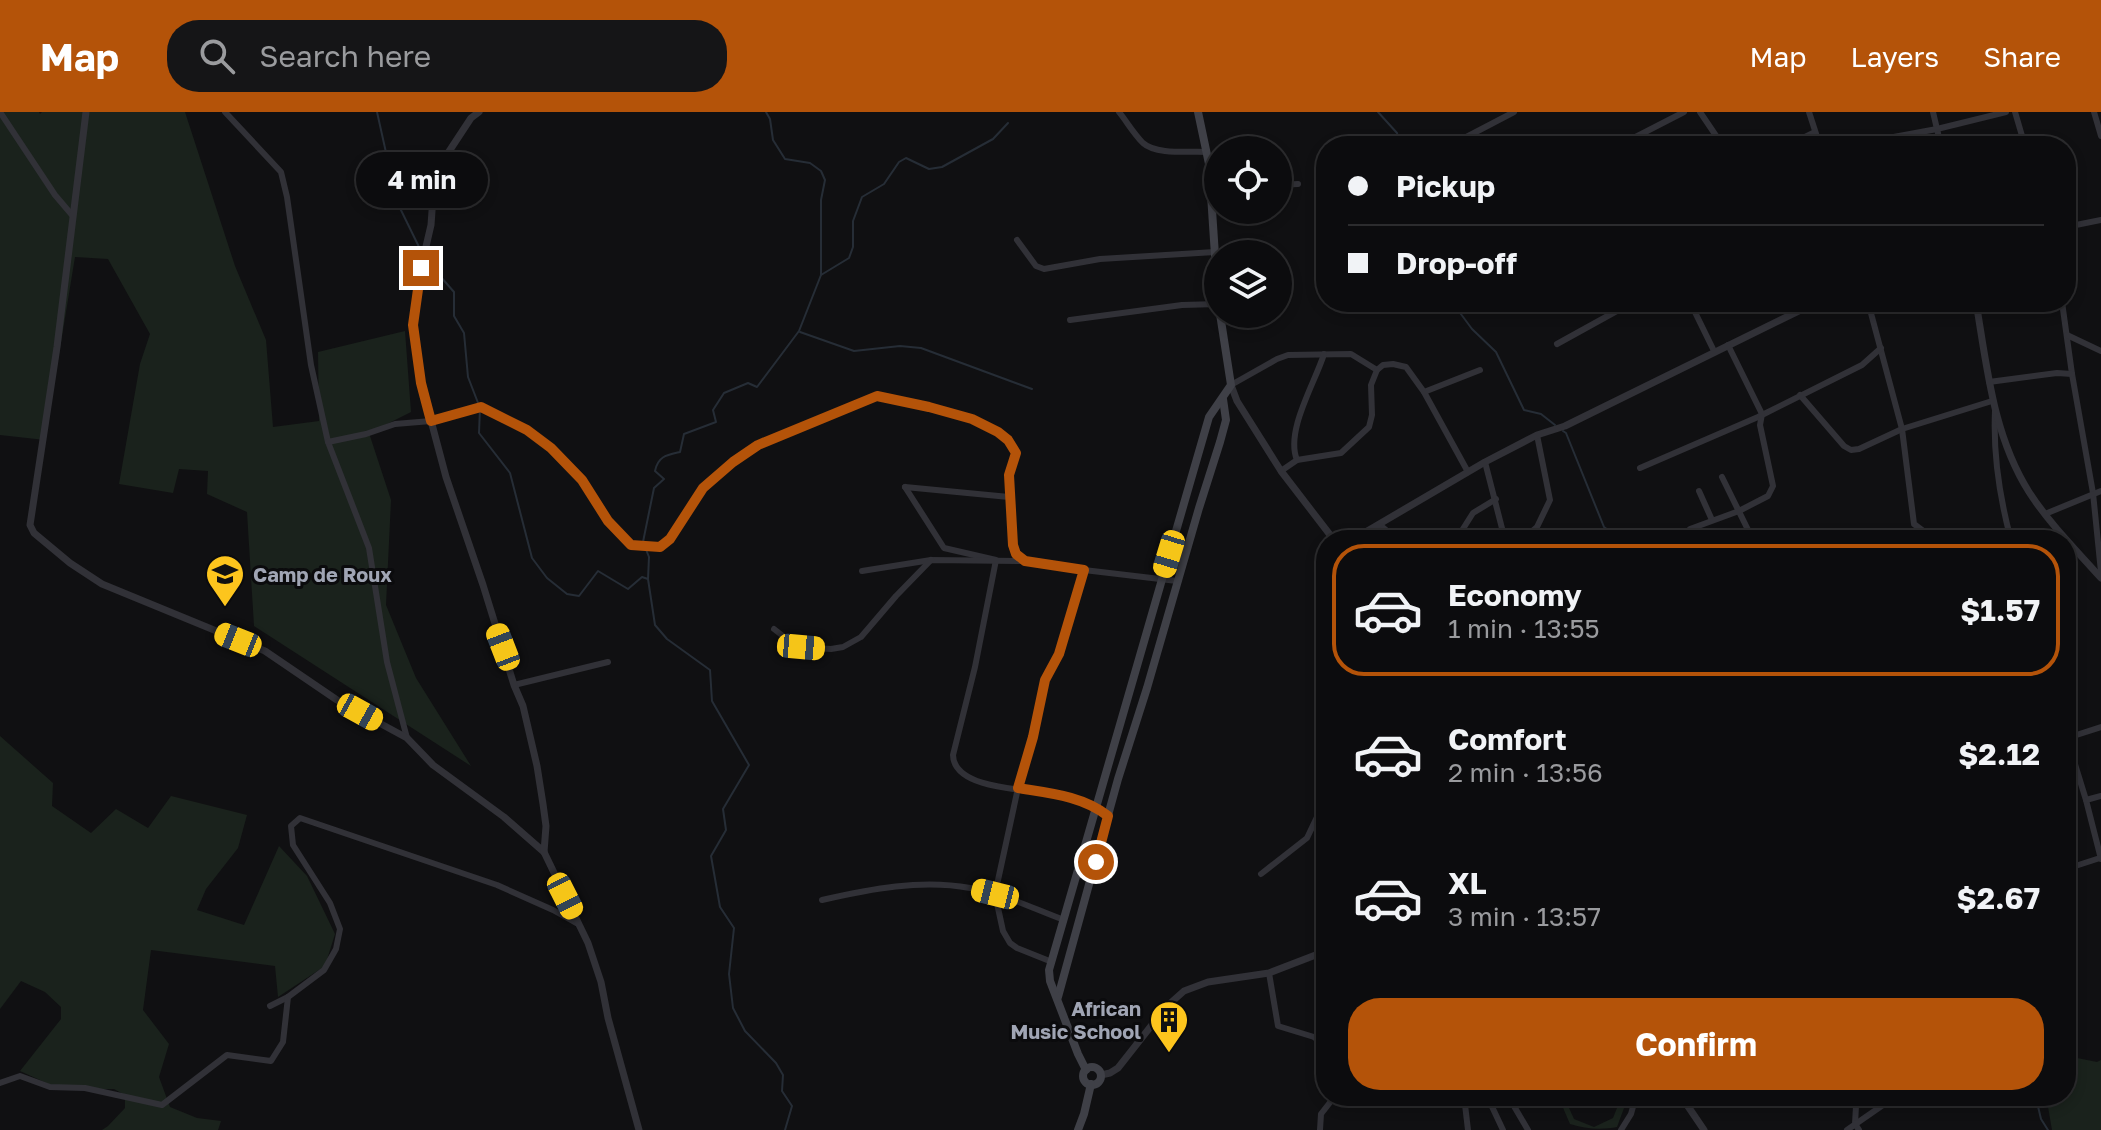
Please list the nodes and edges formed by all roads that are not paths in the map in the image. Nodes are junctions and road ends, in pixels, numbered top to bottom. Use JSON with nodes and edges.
{"nodes":[{"id":1,"x":0,"y":112,"type":"edge"},
{"id":2,"x":86,"y":112,"type":"edge"},
{"id":3,"x":225,"y":112,"type":"edge"},
{"id":4,"x":479,"y":112,"type":"edge"},
{"id":5,"x":1119,"y":112,"type":"edge"},
{"id":6,"x":1198,"y":112,"type":"edge"},
{"id":7,"x":1514,"y":112,"type":"edge"},
{"id":8,"x":1684,"y":112,"type":"edge"},
{"id":9,"x":1700,"y":112,"type":"edge"},
{"id":10,"x":1809,"y":112,"type":"edge"},
{"id":11,"x":1933,"y":112,"type":"edge"},
{"id":12,"x":2006,"y":112,"type":"edge"},
{"id":13,"x":2015,"y":112,"type":"edge"},
{"id":14,"x":2094,"y":112,"type":"edge"},
{"id":15,"x":1504,"y":114,"type":"edge"},
{"id":16,"x":2099,"y":120,"type":"edge"},
{"id":17,"x":1937,"y":129,"type":"junction"},
{"id":18,"x":1815,"y":132,"type":"junction"},
{"id":19,"x":1466,"y":136,"type":"edge"},
{"id":20,"x":1637,"y":136,"type":"edge"},
{"id":21,"x":1716,"y":136,"type":"edge"},
{"id":22,"x":1807,"y":136,"type":"edge"},
{"id":23,"x":1816,"y":136,"type":"edge"},
{"id":24,"x":1899,"y":136,"type":"edge"},
{"id":25,"x":1939,"y":136,"type":"edge"},
{"id":26,"x":2022,"y":136,"type":"edge"},
{"id":27,"x":2101,"y":136,"type":"edge"},
{"id":28,"x":1204,"y":139,"type":"edge"},
{"id":29,"x":1204,"y":152,"type":"edge"},
{"id":30,"x":1292,"y":184,"type":"edge"},
{"id":31,"x":1298,"y":184,"type":"dead end"},
{"id":32,"x":72,"y":215,"type":"junction"},
{"id":33,"x":2101,"y":220,"type":"edge"},
{"id":34,"x":2076,"y":225,"type":"edge"},
{"id":35,"x":1017,"y":240,"type":"dead end"},
{"id":36,"x":1204,"y":253,"type":"edge"},
{"id":37,"x":1204,"y":303,"type":"edge"},
{"id":38,"x":1615,"y":312,"type":"edge"},
{"id":39,"x":1695,"y":312,"type":"edge"},
{"id":40,"x":1796,"y":312,"type":"edge"},
{"id":41,"x":1871,"y":312,"type":"edge"},
{"id":42,"x":1978,"y":312,"type":"edge"},
{"id":43,"x":2064,"y":312,"type":"edge"},
{"id":44,"x":1070,"y":320,"type":"dead end"},
{"id":45,"x":1222,"y":328,"type":"edge"},
{"id":46,"x":2067,"y":335,"type":"junction"},
{"id":47,"x":1557,"y":344,"type":"dead end"},
{"id":48,"x":1728,"y":345,"type":"junction"},
{"id":49,"x":1881,"y":348,"type":"junction"},
{"id":50,"x":1714,"y":351,"type":"junction"},
{"id":51,"x":2101,"y":351,"type":"edge"},
{"id":52,"x":1324,"y":354,"type":"junction"},
{"id":53,"x":1377,"y":370,"type":"junction"},
{"id":54,"x":1480,"y":370,"type":"dead end"},
{"id":55,"x":2072,"y":374,"type":"junction"},
{"id":56,"x":1989,"y":382,"type":"junction"},
{"id":57,"x":1231,"y":385,"type":"junction"},
{"id":58,"x":1424,"y":392,"type":"junction"},
{"id":59,"x":1800,"y":395,"type":"junction"},
{"id":60,"x":1223,"y":398,"type":"junction"},
{"id":61,"x":1992,"y":401,"type":"junction"},
{"id":62,"x":1995,"y":411,"type":"junction"},
{"id":63,"x":1762,"y":414,"type":"junction"},
{"id":64,"x":431,"y":421,"type":"junction"},
{"id":65,"x":1902,"y":429,"type":"junction"},
{"id":66,"x":1537,"y":435,"type":"junction"},
{"id":67,"x":328,"y":442,"type":"junction"},
{"id":68,"x":1297,"y":460,"type":"junction"},
{"id":69,"x":1485,"y":462,"type":"junction"},
{"id":70,"x":2015,"y":465,"type":"junction"},
{"id":71,"x":1640,"y":468,"type":"dead end"},
{"id":72,"x":1997,"y":468,"type":"junction"},
{"id":73,"x":1281,"y":471,"type":"junction"},
{"id":74,"x":1468,"y":472,"type":"junction"},
{"id":75,"x":1722,"y":477,"type":"dead end"},
{"id":76,"x":1699,"y":491,"type":"dead end"},
{"id":77,"x":2097,"y":492,"type":"edge"},
{"id":78,"x":1009,"y":497,"type":"junction"},
{"id":79,"x":1496,"y":499,"type":"junction"},
{"id":80,"x":1184,"y":503,"type":"junction"},
{"id":81,"x":1199,"y":508,"type":"junction"},
{"id":82,"x":1739,"y":511,"type":"junction"},
{"id":83,"x":2045,"y":514,"type":"junction"},
{"id":84,"x":1712,"y":520,"type":"junction"},
{"id":85,"x":1380,"y":525,"type":"junction"},
{"id":86,"x":1690,"y":529,"type":"dead end"},
{"id":87,"x":1326,"y":530,"type":"edge"},
{"id":88,"x":1371,"y":530,"type":"edge"},
{"id":89,"x":1386,"y":530,"type":"edge"},
{"id":90,"x":1462,"y":530,"type":"edge"},
{"id":91,"x":1503,"y":530,"type":"edge"},
{"id":92,"x":1534,"y":530,"type":"edge"},
{"id":93,"x":1748,"y":530,"type":"edge"},
{"id":94,"x":1922,"y":530,"type":"edge"},
{"id":95,"x":2009,"y":530,"type":"edge"},
{"id":96,"x":2060,"y":530,"type":"edge"},
{"id":97,"x":2076,"y":548,"type":"edge"},
{"id":98,"x":931,"y":560,"type":"junction"},
{"id":99,"x":996,"y":560,"type":"junction"},
{"id":100,"x":1025,"y":561,"type":"junction"},
{"id":101,"x":1084,"y":570,"type":"junction"},
{"id":102,"x":862,"y":571,"type":"dead end"},
{"id":103,"x":2101,"y":575,"type":"edge"},
{"id":104,"x":1161,"y":580,"type":"junction"},
{"id":105,"x":1177,"y":581,"type":"junction"},
{"id":106,"x":774,"y":629,"type":"dead end"},
{"id":107,"x":608,"y":662,"type":"dead end"},
{"id":108,"x":514,"y":685,"type":"junction"},
{"id":109,"x":2101,"y":727,"type":"edge"},
{"id":110,"x":2076,"y":733,"type":"edge"},
{"id":111,"x":407,"y":738,"type":"junction"},
{"id":112,"x":2076,"y":768,"type":"edge"},
{"id":113,"x":1018,"y":788,"type":"junction"},
{"id":114,"x":2101,"y":796,"type":"edge"},
{"id":115,"x":2086,"y":800,"type":"junction"},
{"id":116,"x":1096,"y":808,"type":"junction"},
{"id":117,"x":1108,"y":816,"type":"junction"},
{"id":118,"x":1316,"y":819,"type":"edge"},
{"id":119,"x":544,"y":852,"type":"junction"},
{"id":120,"x":2101,"y":859,"type":"edge"},
{"id":121,"x":2076,"y":866,"type":"edge"},
{"id":122,"x":1261,"y":874,"type":"dead end"},
{"id":123,"x":1076,"y":880,"type":"junction"},
{"id":124,"x":1089,"y":884,"type":"junction"},
{"id":125,"x":995,"y":894,"type":"junction"},
{"id":126,"x":822,"y":900,"type":"dead end"},
{"id":127,"x":1064,"y":920,"type":"junction"},
{"id":128,"x":579,"y":925,"type":"junction"},
{"id":129,"x":1316,"y":955,"type":"edge"},
{"id":130,"x":1052,"y":962,"type":"junction"},
{"id":131,"x":1269,"y":973,"type":"junction"},
{"id":132,"x":288,"y":997,"type":"junction"},
{"id":133,"x":1058,"y":998,"type":"junction"},
{"id":134,"x":270,"y":1006,"type":"dead end"},
{"id":135,"x":1316,"y":1038,"type":"edge"},
{"id":136,"x":1086,"y":1070,"type":"junction"},
{"id":137,"x":1101,"y":1075,"type":"junction"},
{"id":138,"x":0,"y":1083,"type":"edge"},
{"id":139,"x":1091,"y":1084,"type":"junction"},
{"id":140,"x":1327,"y":1106,"type":"edge"},
{"id":141,"x":1465,"y":1106,"type":"edge"},
{"id":142,"x":1492,"y":1106,"type":"edge"},
{"id":143,"x":1514,"y":1106,"type":"edge"},
{"id":144,"x":1633,"y":1106,"type":"edge"},
{"id":145,"x":1688,"y":1106,"type":"edge"},
{"id":146,"x":1856,"y":1106,"type":"edge"},
{"id":147,"x":1883,"y":1106,"type":"edge"},
{"id":148,"x":1857,"y":1127,"type":"edge"},
{"id":149,"x":639,"y":1130,"type":"edge"},
{"id":150,"x":1078,"y":1130,"type":"edge"},
{"id":151,"x":1320,"y":1130,"type":"edge"},
{"id":152,"x":1468,"y":1130,"type":"edge"},
{"id":153,"x":1503,"y":1130,"type":"edge"},
{"id":154,"x":1528,"y":1130,"type":"edge"},
{"id":155,"x":1621,"y":1130,"type":"edge"},
{"id":156,"x":1704,"y":1130,"type":"edge"},
{"id":157,"x":1847,"y":1130,"type":"edge"}],
"edges":[{"from":1,"to":32,"type":"street"},
{"from":2,"to":32,"type":"street"},
{"from":3,"to":67,"type":"street"},
{"from":4,"to":64,"type":"street"},
{"from":5,"to":29,"type":"street"},
{"from":6,"to":28,"type":"main road"},
{"from":7,"to":15,"type":"street"},
{"from":8,"to":20,"type":"street"},
{"from":9,"to":21,"type":"street"},
{"from":10,"to":18,"type":"street"},
{"from":11,"to":17,"type":"street"},
{"from":12,"to":17,"type":"street"},
{"from":13,"to":26,"type":"street"},
{"from":14,"to":16,"type":"street"},
{"from":15,"to":19,"type":"street"},
{"from":16,"to":27,"type":"street"},
{"from":17,"to":24,"type":"street"},
{"from":17,"to":25,"type":"street"},
{"from":18,"to":22,"type":"street"},
{"from":18,"to":23,"type":"street"},
{"from":30,"to":31,"type":"street"},
{"from":32,"to":111,"type":"street"},
{"from":33,"to":34,"type":"street"},
{"from":35,"to":36,"type":"street"},
{"from":37,"to":44,"type":"street"},
{"from":38,"to":47,"type":"street"},
{"from":39,"to":50,"type":"street"},
{"from":40,"to":48,"type":"street"},
{"from":41,"to":49,"type":"street"},
{"from":42,"to":56,"type":"street"},
{"from":43,"to":46,"type":"street"},
{"from":45,"to":57,"type":"main road"},
{"from":46,"to":51,"type":"street"},
{"from":46,"to":55,"type":"street"},
{"from":48,"to":50,"type":"street"},
{"from":48,"to":63,"type":"street"},
{"from":49,"to":59,"type":"street"},
{"from":49,"to":65,"type":"street"},
{"from":50,"to":66,"type":"street"},
{"from":52,"to":53,"type":"street"},
{"from":52,"to":57,"type":"street"},
{"from":52,"to":68,"type":"street"},
{"from":53,"to":58,"type":"street"},
{"from":53,"to":68,"type":"street"},
{"from":54,"to":58,"type":"street"},
{"from":55,"to":56,"type":"street"},
{"from":55,"to":77,"type":"street"},
{"from":56,"to":61,"type":"street"},
{"from":57,"to":60,"type":"main road"},
{"from":57,"to":73,"type":"street"},
{"from":58,"to":74,"type":"street"},
{"from":59,"to":63,"type":"street"},
{"from":59,"to":65,"type":"street"},
{"from":60,"to":80,"type":"main road"},
{"from":60,"to":81,"type":"main road"},
{"from":61,"to":62,"type":"street"},
{"from":61,"to":65,"type":"street"},
{"from":62,"to":70,"type":"street"},
{"from":62,"to":72,"type":"street"},
{"from":63,"to":71,"type":"street"},
{"from":63,"to":82,"type":"street"},
{"from":64,"to":67,"type":"street"},
{"from":64,"to":78,"type":"street"},
{"from":64,"to":108,"type":"street"},
{"from":65,"to":94,"type":"street"},
{"from":66,"to":69,"type":"street"},
{"from":66,"to":92,"type":"street"},
{"from":67,"to":111,"type":"street"},
{"from":68,"to":73,"type":"street"},
{"from":69,"to":74,"type":"street"},
{"from":69,"to":79,"type":"street"},
{"from":70,"to":72,"type":"street"},
{"from":70,"to":83,"type":"street"},
{"from":72,"to":95,"type":"street"},
{"from":73,"to":87,"type":"street"},
{"from":74,"to":85,"type":"street"},
{"from":75,"to":82,"type":"street"},
{"from":76,"to":84,"type":"street"},
{"from":77,"to":83,"type":"street"},
{"from":77,"to":103,"type":"street"},
{"from":78,"to":99,"type":"street"},
{"from":78,"to":100,"type":"street"},
{"from":79,"to":90,"type":"street"},
{"from":79,"to":91,"type":"street"},
{"from":80,"to":81,"type":"main road"},
{"from":80,"to":104,"type":"main road"},
{"from":81,"to":105,"type":"main road"},
{"from":82,"to":84,"type":"street"},
{"from":82,"to":93,"type":"street"},
{"from":83,"to":96,"type":"street"},
{"from":84,"to":86,"type":"street"},
{"from":85,"to":88,"type":"street"},
{"from":85,"to":89,"type":"street"},
{"from":97,"to":103,"type":"street"},
{"from":98,"to":99,"type":"street"},
{"from":98,"to":102,"type":"street"},
{"from":98,"to":106,"type":"street"},
{"from":99,"to":100,"type":"street"},
{"from":99,"to":113,"type":"street"},
{"from":100,"to":101,"type":"street"},
{"from":101,"to":104,"type":"street"},
{"from":101,"to":113,"type":"street"},
{"from":104,"to":105,"type":"street"},
{"from":104,"to":116,"type":"main road"},
{"from":105,"to":117,"type":"main road"},
{"from":107,"to":108,"type":"street"},
{"from":108,"to":119,"type":"street"},
{"from":109,"to":110,"type":"street"},
{"from":111,"to":119,"type":"street"},
{"from":112,"to":115,"type":"street"},
{"from":113,"to":116,"type":"street"},
{"from":113,"to":125,"type":"street"},
{"from":114,"to":115,"type":"street"},
{"from":115,"to":120,"type":"street"},
{"from":116,"to":117,"type":"street"},
{"from":116,"to":123,"type":"main road"},
{"from":117,"to":124,"type":"main road"},
{"from":118,"to":122,"type":"street"},
{"from":119,"to":128,"type":"street"},
{"from":120,"to":121,"type":"street"},
{"from":123,"to":124,"type":"main road"},
{"from":123,"to":127,"type":"main road"},
{"from":124,"to":133,"type":"main road"},
{"from":125,"to":126,"type":"street"},
{"from":125,"to":127,"type":"street"},
{"from":125,"to":130,"type":"street"},
{"from":127,"to":130,"type":"main road"},
{"from":128,"to":132,"type":"street"},
{"from":128,"to":149,"type":"street"},
{"from":129,"to":131,"type":"street"},
{"from":130,"to":133,"type":"main road"},
{"from":131,"to":135,"type":"street"},
{"from":131,"to":137,"type":"street"},
{"from":132,"to":134,"type":"street"},
{"from":132,"to":138,"type":"street"},
{"from":133,"to":136,"type":"main road"},
{"from":136,"to":137,"type":"main road"},
{"from":136,"to":139,"type":"main road"},
{"from":137,"to":139,"type":"main road"},
{"from":139,"to":150,"type":"main road"},
{"from":140,"to":151,"type":"street"},
{"from":141,"to":152,"type":"street"},
{"from":142,"to":153,"type":"street"},
{"from":143,"to":154,"type":"street"},
{"from":144,"to":155,"type":"street"},
{"from":145,"to":156,"type":"street"},
{"from":146,"to":148,"type":"street"},
{"from":147,"to":148,"type":"street"},
{"from":148,"to":157,"type":"street"}]}
